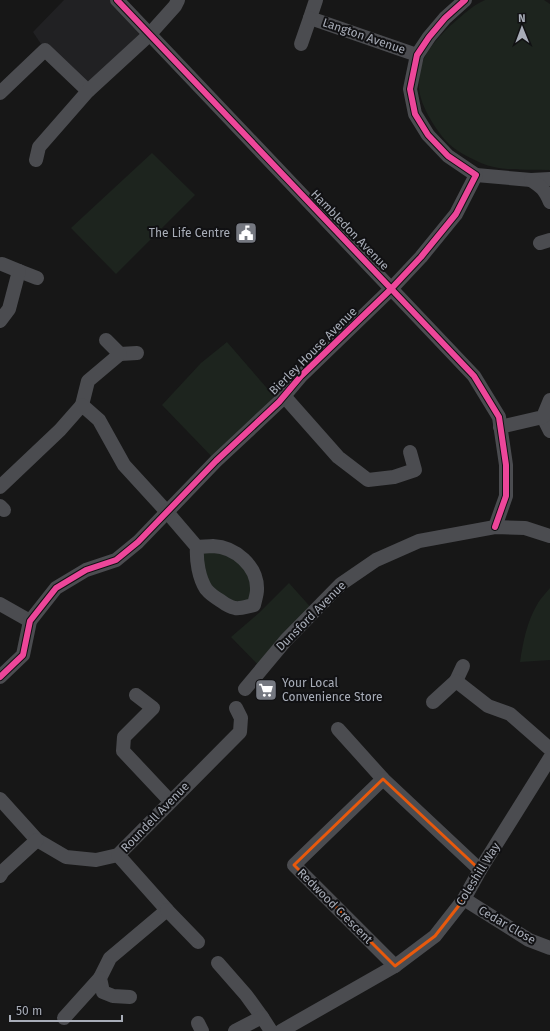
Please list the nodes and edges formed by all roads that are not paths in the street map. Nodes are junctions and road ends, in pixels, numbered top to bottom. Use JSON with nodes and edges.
{"nodes":[{"id":1,"x":117,"y":0,"type":"edge"},
{"id":2,"x":178,"y":0,"type":"edge"},
{"id":3,"x":316,"y":0,"type":"edge"},
{"id":4,"x":465,"y":0,"type":"edge"},
{"id":5,"x":310,"y":18,"type":"junction"},
{"id":6,"x":149,"y":34,"type":"junction"},
{"id":7,"x":301,"y":44,"type":"dead end"},
{"id":8,"x":418,"y":55,"type":"junction"},
{"id":9,"x":88,"y":91,"type":"junction"},
{"id":10,"x":0,"y":93,"type":"edge"},
{"id":11,"x":36,"y":160,"type":"dead end"},
{"id":12,"x":476,"y":175,"type":"junction"},
{"id":13,"x":550,"y":179,"type":"edge"},
{"id":14,"x":531,"y":180,"type":"junction"},
{"id":15,"x":550,"y":202,"type":"edge"},
{"id":16,"x":2,"y":264,"type":"dead end"},
{"id":17,"x":19,"y":271,"type":"junction"},
{"id":18,"x":37,"y":278,"type":"dead end"},
{"id":19,"x":391,"y":289,"type":"junction"},
{"id":20,"x":0,"y":321,"type":"edge"},
{"id":21,"x":106,"y":340,"type":"dead end"},
{"id":22,"x":137,"y":353,"type":"dead end"},
{"id":23,"x":120,"y":354,"type":"junction"},
{"id":24,"x":284,"y":396,"type":"junction"},
{"id":25,"x":550,"y":400,"type":"edge"},
{"id":26,"x":82,"y":405,"type":"junction"},
{"id":27,"x":543,"y":417,"type":"junction"},
{"id":28,"x":500,"y":427,"type":"junction"},
{"id":29,"x":550,"y":431,"type":"edge"},
{"id":30,"x":410,"y":452,"type":"dead end"},
{"id":31,"x":0,"y":487,"type":"edge"},
{"id":32,"x":167,"y":512,"type":"junction"},
{"id":33,"x":495,"y":527,"type":"junction"},
{"id":34,"x":550,"y":536,"type":"edge"},
{"id":35,"x":197,"y":547,"type":"junction"},
{"id":36,"x":0,"y":604,"type":"edge"},
{"id":37,"x":30,"y":621,"type":"junction"},
{"id":38,"x":463,"y":666,"type":"dead end"},
{"id":39,"x":0,"y":677,"type":"edge"},
{"id":40,"x":456,"y":682,"type":"junction"},
{"id":41,"x":245,"y":689,"type":"dead end"},
{"id":42,"x":136,"y":695,"type":"dead end"},
{"id":43,"x":433,"y":702,"type":"dead end"},
{"id":44,"x":236,"y":708,"type":"dead end"},
{"id":45,"x":338,"y":729,"type":"dead end"},
{"id":46,"x":550,"y":749,"type":"edge"},
{"id":47,"x":550,"y":758,"type":"edge"},
{"id":48,"x":383,"y":778,"type":"junction"},
{"id":49,"x":0,"y":800,"type":"edge"},
{"id":50,"x":170,"y":801,"type":"junction"},
{"id":51,"x":37,"y":840,"type":"junction"},
{"id":52,"x":118,"y":855,"type":"junction"},
{"id":53,"x":480,"y":870,"type":"junction"},
{"id":54,"x":0,"y":876,"type":"edge"},
{"id":55,"x":464,"y":899,"type":"junction"},
{"id":56,"x":167,"y":910,"type":"junction"},
{"id":57,"x":198,"y":942,"type":"dead end"},
{"id":58,"x":550,"y":948,"type":"edge"},
{"id":59,"x":218,"y":963,"type":"dead end"},
{"id":60,"x":395,"y":966,"type":"junction"},
{"id":61,"x":100,"y":978,"type":"junction"},
{"id":62,"x":130,"y":997,"type":"dead end"},
{"id":63,"x":262,"y":1016,"type":"junction"},
{"id":64,"x":64,"y":1018,"type":"dead end"},
{"id":65,"x":235,"y":1031,"type":"edge"},
{"id":66,"x":271,"y":1031,"type":"edge"},
{"id":67,"x":281,"y":1031,"type":"edge"}],
"edges":[{"from":1,"to":6,"type":"street","name":"Hambledon Avenue"},
{"from":2,"to":6,"type":"street"},
{"from":3,"to":5,"type":"street","name":"Langton Avenue"},
{"from":4,"to":8,"type":"street"},
{"from":5,"to":7,"type":"street","name":"Langton Avenue"},
{"from":5,"to":8,"type":"street","name":"Langton Avenue"},
{"from":6,"to":9,"type":"street"},
{"from":6,"to":19,"type":"street","name":"Hambledon Avenue"},
{"from":8,"to":12,"type":"street"},
{"from":9,"to":10,"type":"street"},
{"from":9,"to":11,"type":"street"},
{"from":12,"to":14,"type":"street"},
{"from":12,"to":19,"type":"street","name":"Bierley House Avenue"},
{"from":13,"to":14,"type":"street"},
{"from":14,"to":15,"type":"street"},
{"from":16,"to":17,"type":"street"},
{"from":17,"to":18,"type":"street"},
{"from":17,"to":20,"type":"street"},
{"from":19,"to":24,"type":"street","name":"Bierley House Avenue"},
{"from":19,"to":28,"type":"street","name":"Hambledon Avenue"},
{"from":21,"to":23,"type":"street"},
{"from":22,"to":23,"type":"street"},
{"from":23,"to":26,"type":"street"},
{"from":24,"to":30,"type":"street"},
{"from":24,"to":32,"type":"street","name":"Bierley House Avenue"},
{"from":25,"to":27,"type":"street"},
{"from":26,"to":31,"type":"street"},
{"from":26,"to":32,"type":"street"},
{"from":27,"to":28,"type":"street"},
{"from":27,"to":29,"type":"street"},
{"from":28,"to":33,"type":"street","name":"Hambledon Avenue"},
{"from":32,"to":35,"type":"street"},
{"from":32,"to":37,"type":"street","name":"Bierley House Avenue"},
{"from":33,"to":34,"type":"street","name":"Dunsford Avenue"},
{"from":33,"to":41,"type":"street","name":"Dunsford Avenue"},
{"from":35,"to":35,"type":"street"},
{"from":36,"to":37,"type":"street"},
{"from":37,"to":39,"type":"street","name":"Bierley House Avenue"},
{"from":38,"to":40,"type":"street"},
{"from":40,"to":43,"type":"street"},
{"from":40,"to":46,"type":"street"},
{"from":42,"to":50,"type":"street"},
{"from":44,"to":50,"type":"street","name":"Roundell Avenue"},
{"from":45,"to":48,"type":"street"},
{"from":47,"to":53,"type":"street","name":"Coleshill Way"},
{"from":48,"to":53,"type":"street"},
{"from":48,"to":60,"type":"street","name":"Redwood Crescent"},
{"from":49,"to":51,"type":"street","name":"Roundell Avenue"},
{"from":50,"to":52,"type":"street","name":"Roundell Avenue"},
{"from":51,"to":52,"type":"street","name":"Roundell Avenue"},
{"from":51,"to":54,"type":"street"},
{"from":52,"to":56,"type":"street"},
{"from":53,"to":55,"type":"street","name":"Coleshill Way"},
{"from":55,"to":58,"type":"street","name":"Cedar Close"},
{"from":55,"to":60,"type":"street","name":"Coleshill Way"},
{"from":56,"to":57,"type":"street"},
{"from":56,"to":61,"type":"street"},
{"from":59,"to":63,"type":"street"},
{"from":60,"to":67,"type":"street","name":"Coleshill Way"},
{"from":61,"to":62,"type":"street"},
{"from":61,"to":64,"type":"street"},
{"from":63,"to":65,"type":"street"},
{"from":63,"to":66,"type":"street"}]}
